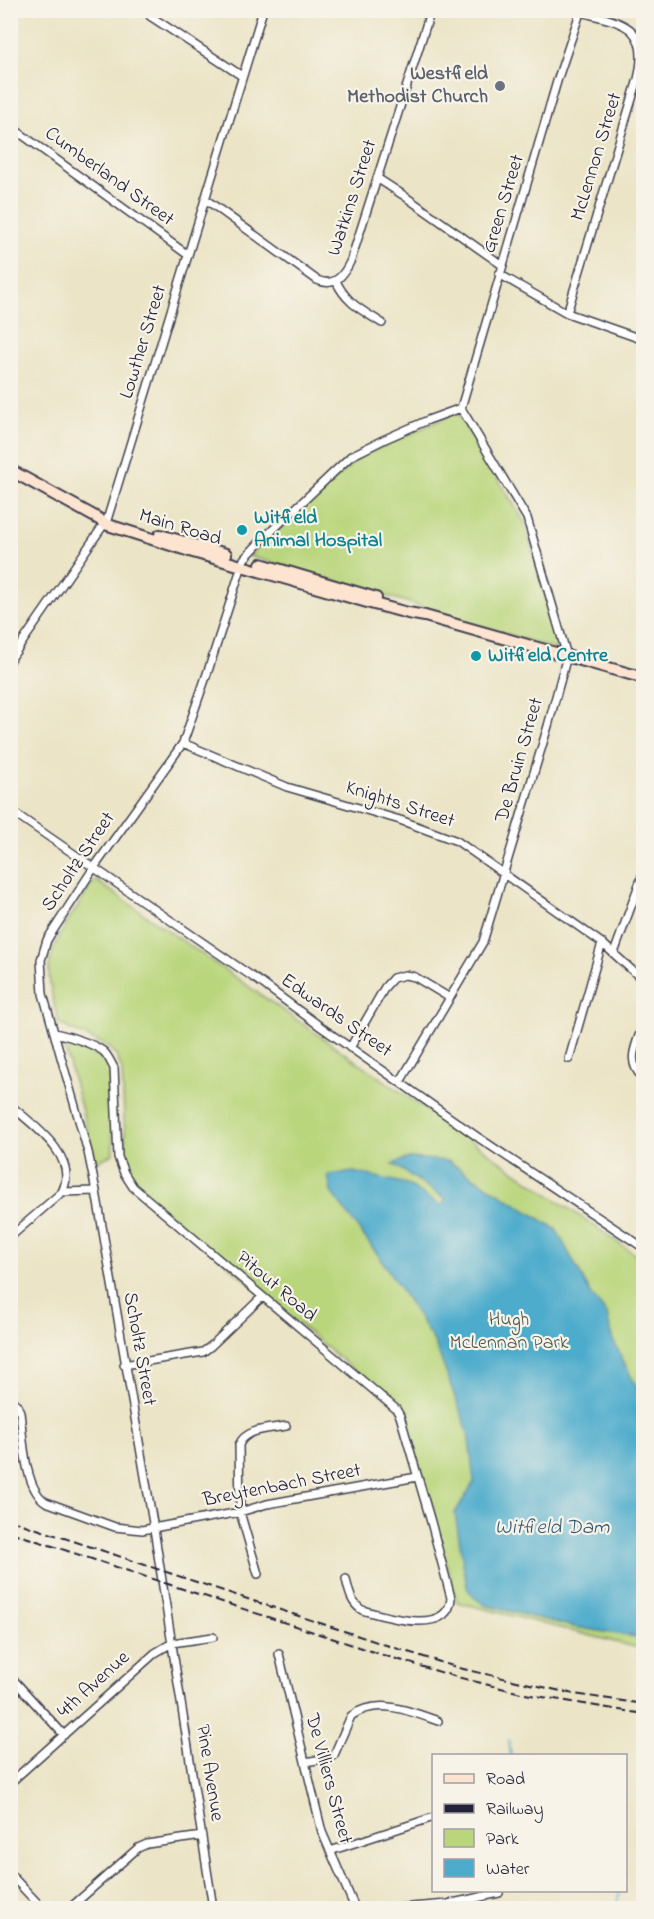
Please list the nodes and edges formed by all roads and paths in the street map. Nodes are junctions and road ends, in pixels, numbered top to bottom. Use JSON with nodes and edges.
{"nodes":[{"id":1,"x":263,"y":10,"type":"edge"},
{"id":2,"x":431,"y":10,"type":"edge"},
{"id":3,"x":578,"y":11,"type":"edge"},
{"id":4,"x":150,"y":16,"type":"dead end"},
{"id":5,"x":242,"y":76,"type":"junction"},
{"id":6,"x":10,"y":126,"type":"edge"},
{"id":7,"x":377,"y":178,"type":"junction"},
{"id":8,"x":204,"y":199,"type":"junction"},
{"id":9,"x":188,"y":255,"type":"junction"},
{"id":10,"x":502,"y":265,"type":"junction"},
{"id":11,"x":500,"y":274,"type":"junction"},
{"id":12,"x":332,"y":282,"type":"junction"},
{"id":13,"x":567,"y":313,"type":"junction"},
{"id":14,"x":382,"y":323,"type":"dead end"},
{"id":15,"x":644,"y":340,"type":"edge"},
{"id":16,"x":461,"y":408,"type":"junction"},
{"id":17,"x":10,"y":470,"type":"edge"},
{"id":18,"x":104,"y":521,"type":"junction"},
{"id":19,"x":243,"y":562,"type":"junction"},
{"id":20,"x":567,"y":656,"type":"junction"},
{"id":21,"x":10,"y":660,"type":"edge"},
{"id":22,"x":644,"y":678,"type":"edge"},
{"id":23,"x":183,"y":743,"type":"junction"},
{"id":24,"x":10,"y":810,"type":"edge"},
{"id":25,"x":93,"y":868,"type":"junction"},
{"id":26,"x":644,"y":871,"type":"edge"},
{"id":27,"x":503,"y":875,"type":"junction"},
{"id":28,"x":602,"y":943,"type":"junction"},
{"id":29,"x":614,"y":953,"type":"junction"},
{"id":30,"x":644,"y":981,"type":"edge"},
{"id":31,"x":450,"y":998,"type":"junction"},
{"id":32,"x":644,"y":1022,"type":"edge"},
{"id":33,"x":55,"y":1033,"type":"junction"},
{"id":34,"x":350,"y":1048,"type":"junction"},
{"id":35,"x":569,"y":1059,"type":"dead end"},
{"id":36,"x":644,"y":1079,"type":"edge"},
{"id":37,"x":400,"y":1082,"type":"junction"},
{"id":38,"x":10,"y":1105,"type":"edge"},
{"id":39,"x":96,"y":1191,"type":"junction"},
{"id":40,"x":62,"y":1192,"type":"junction"},
{"id":41,"x":10,"y":1237,"type":"edge"},
{"id":42,"x":644,"y":1248,"type":"edge"},
{"id":43,"x":262,"y":1297,"type":"junction"},
{"id":44,"x":124,"y":1365,"type":"junction"},
{"id":45,"x":10,"y":1399,"type":"edge"},
{"id":46,"x":286,"y":1426,"type":"dead end"},
{"id":47,"x":417,"y":1478,"type":"junction"},
{"id":48,"x":240,"y":1512,"type":"junction"},
{"id":49,"x":154,"y":1528,"type":"junction"},
{"id":50,"x":258,"y":1574,"type":"dead end"},
{"id":51,"x":346,"y":1579,"type":"dead end"},
{"id":52,"x":213,"y":1637,"type":"dead end"},
{"id":53,"x":172,"y":1643,"type":"junction"},
{"id":54,"x":279,"y":1654,"type":"dead end"},
{"id":55,"x":10,"y":1676,"type":"edge"},
{"id":56,"x":438,"y":1721,"type":"dead end"},
{"id":57,"x":63,"y":1736,"type":"junction"},
{"id":58,"x":305,"y":1762,"type":"junction"},
{"id":59,"x":10,"y":1784,"type":"edge"},
{"id":60,"x":432,"y":1818,"type":"edge"},
{"id":61,"x":202,"y":1836,"type":"junction"},
{"id":62,"x":330,"y":1851,"type":"junction"},
{"id":63,"x":10,"y":1874,"type":"edge"},
{"id":64,"x":499,"y":1893,"type":"dead end"},
{"id":65,"x":42,"y":1908,"type":"edge"},
{"id":66,"x":70,"y":1908,"type":"edge"},
{"id":67,"x":213,"y":1908,"type":"edge"},
{"id":68,"x":355,"y":1908,"type":"edge"},
{"id":69,"x":399,"y":1908,"type":"edge"}],
"edges":[{"from":1,"to":5,"type":"street","name":"Lowther Street"},
{"from":2,"to":7,"type":"street","name":"Watkins Street"},
{"from":3,"to":10,"type":"street","name":"Green Street"},
{"from":3,"to":13,"type":"street","name":"McLennon Street"},
{"from":4,"to":5,"type":"street"},
{"from":5,"to":8,"type":"street","name":"Lowther Street"},
{"from":6,"to":9,"type":"street","name":"Cumberland Street"},
{"from":7,"to":10,"type":"street"},
{"from":7,"to":12,"type":"street","name":"Watkins Street"},
{"from":8,"to":9,"type":"street","name":"Lowther Street"},
{"from":8,"to":12,"type":"street"},
{"from":9,"to":18,"type":"street","name":"Lowther Street"},
{"from":10,"to":11,"type":"street","name":"Green Street"},
{"from":11,"to":13,"type":"street"},
{"from":11,"to":16,"type":"street","name":"Green Street"},
{"from":12,"to":14,"type":"street"},
{"from":13,"to":15,"type":"street"},
{"from":16,"to":19,"type":"street","name":"Scholtz Street"},
{"from":16,"to":20,"type":"street"},
{"from":17,"to":18,"type":"street","name":"Main Road"},
{"from":18,"to":19,"type":"street","name":"Main Road"},
{"from":18,"to":21,"type":"street","name":"Lowther Street"},
{"from":19,"to":20,"type":"street","name":"Main Road"},
{"from":19,"to":23,"type":"street","name":"Scholtz Street"},
{"from":20,"to":22,"type":"street","name":"Main Road"},
{"from":20,"to":27,"type":"street","name":"De Bruin Street"},
{"from":23,"to":25,"type":"street","name":"Scholtz Street"},
{"from":23,"to":27,"type":"street","name":"Knights Street"},
{"from":24,"to":25,"type":"street","name":"Edwards Street"},
{"from":25,"to":33,"type":"street","name":"Scholtz Street"},
{"from":25,"to":34,"type":"street","name":"Edwards Street"},
{"from":26,"to":29,"type":"street"},
{"from":27,"to":28,"type":"street","name":"Knights Street"},
{"from":27,"to":31,"type":"street","name":"De Bruin Street"},
{"from":28,"to":29,"type":"street","name":"Knights Street"},
{"from":28,"to":35,"type":"street"},
{"from":29,"to":30,"type":"street","name":"Knights Street"},
{"from":31,"to":34,"type":"street"},
{"from":31,"to":37,"type":"street","name":"De Bruin Street"},
{"from":32,"to":36,"type":"street"},
{"from":33,"to":39,"type":"street","name":"Scholtz Street"},
{"from":33,"to":43,"type":"street","name":"Pitout Road"},
{"from":34,"to":37,"type":"street","name":"Edwards Street"},
{"from":37,"to":42,"type":"street","name":"Edwards Street"},
{"from":38,"to":40,"type":"street"},
{"from":39,"to":40,"type":"street"},
{"from":39,"to":44,"type":"street","name":"Scholtz Street"},
{"from":40,"to":41,"type":"street"},
{"from":43,"to":44,"type":"street"},
{"from":43,"to":47,"type":"street","name":"Pitout Road"},
{"from":44,"to":49,"type":"street","name":"Scholtz Street"},
{"from":45,"to":49,"type":"street","name":"Breytenbach Street"},
{"from":46,"to":48,"type":"street"},
{"from":47,"to":48,"type":"street","name":"Breytenbach Street"},
{"from":47,"to":51,"type":"street","name":"Pitout Road"},
{"from":48,"to":49,"type":"street","name":"Breytenbach Street"},
{"from":48,"to":50,"type":"street"},
{"from":49,"to":53,"type":"street","name":"Scholtz Street"},
{"from":52,"to":53,"type":"street","name":"4th Avenue"},
{"from":53,"to":57,"type":"street","name":"4th Avenue"},
{"from":53,"to":61,"type":"street","name":"Pine Avenue"},
{"from":54,"to":58,"type":"street","name":"De Villiers Street"},
{"from":55,"to":57,"type":"street"},
{"from":56,"to":58,"type":"street"},
{"from":57,"to":59,"type":"street","name":"4th Avenue"},
{"from":58,"to":62,"type":"street","name":"De Villiers Street"},
{"from":60,"to":62,"type":"street"},
{"from":61,"to":66,"type":"street"},
{"from":61,"to":67,"type":"street","name":"Pine Avenue"},
{"from":62,"to":68,"type":"street","name":"De Villiers Street"},
{"from":63,"to":65,"type":"street"},
{"from":64,"to":69,"type":"street"}]}
